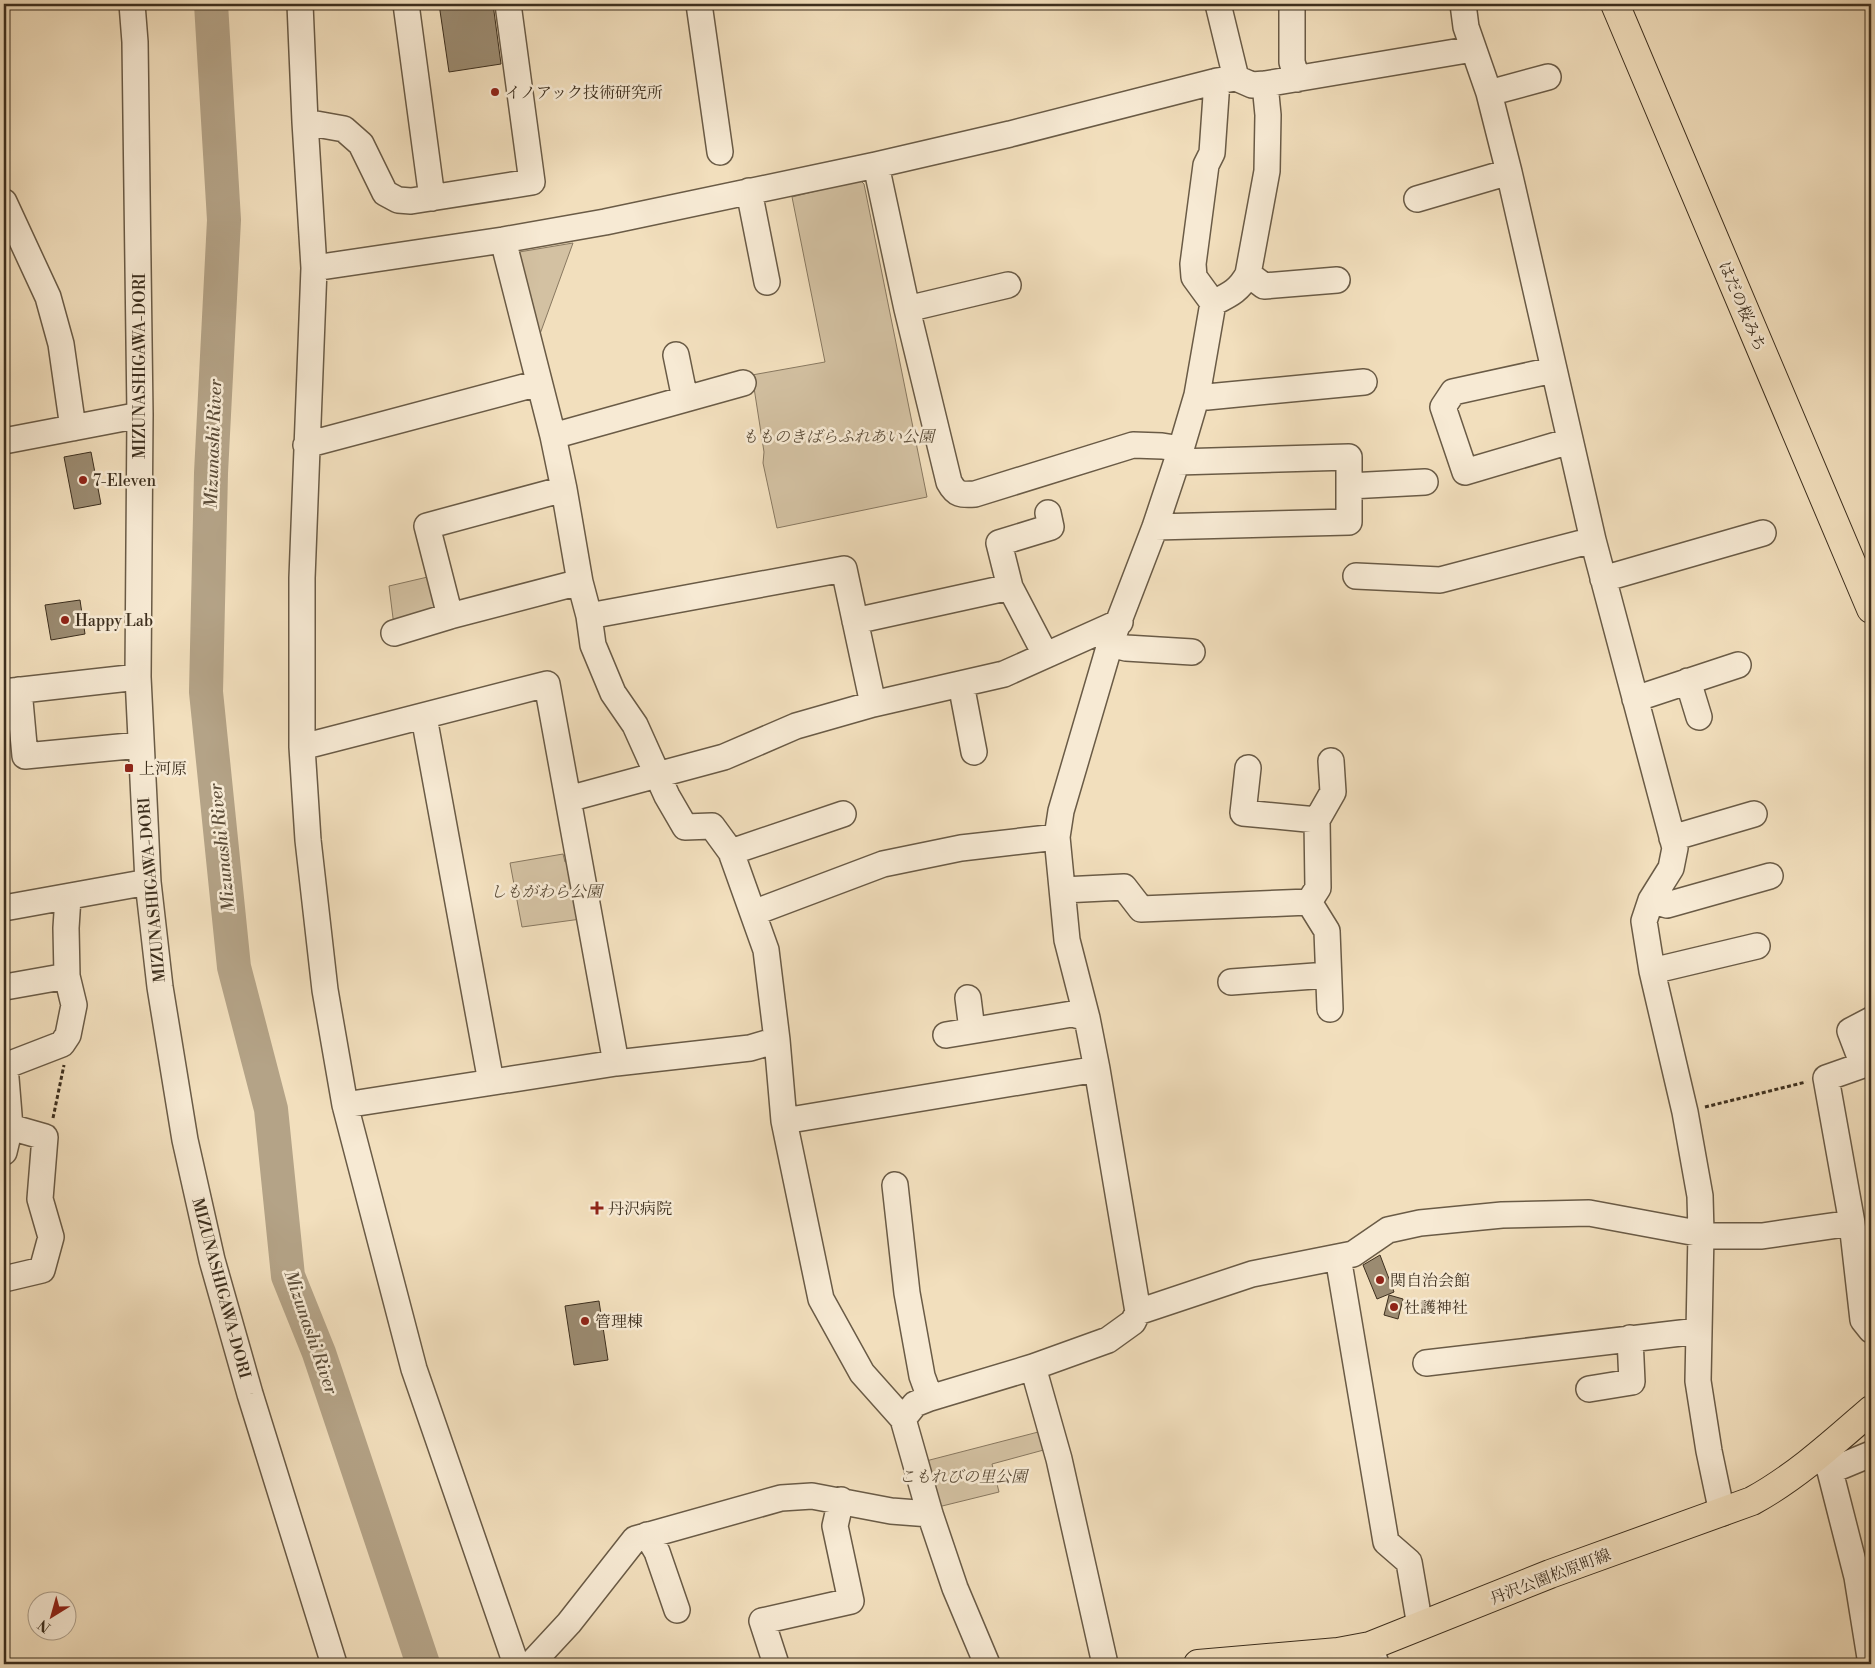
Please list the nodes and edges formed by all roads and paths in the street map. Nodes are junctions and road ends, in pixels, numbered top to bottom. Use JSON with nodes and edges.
{"nodes":[{"id":1,"x":132,"y":4,"type":"edge"},
{"id":2,"x":300,"y":4,"type":"edge"},
{"id":3,"x":406,"y":4,"type":"edge"},
{"id":4,"x":508,"y":4,"type":"edge"},
{"id":5,"x":699,"y":4,"type":"edge"},
{"id":6,"x":1218,"y":4,"type":"edge"},
{"id":7,"x":1292,"y":4,"type":"edge"},
{"id":8,"x":1463,"y":4,"type":"edge"},
{"id":9,"x":1615,"y":4,"type":"edge"},
{"id":10,"x":1473,"y":49,"type":"junction"},
{"id":11,"x":1548,"y":77,"type":"dead end"},
{"id":12,"x":1297,"y":79,"type":"junction"},
{"id":13,"x":1227,"y":80,"type":"junction"},
{"id":14,"x":1265,"y":84,"type":"junction"},
{"id":15,"x":1488,"y":93,"type":"junction"},
{"id":16,"x":305,"y":122,"type":"junction"},
{"id":17,"x":720,"y":152,"type":"dead end"},
{"id":18,"x":876,"y":165,"type":"junction"},
{"id":19,"x":1509,"y":172,"type":"junction"},
{"id":20,"x":749,"y":191,"type":"junction"},
{"id":21,"x":432,"y":198,"type":"junction"},
{"id":22,"x":1417,"y":199,"type":"dead end"},
{"id":23,"x":4,"y":202,"type":"edge"},
{"id":24,"x":503,"y":240,"type":"junction"},
{"id":25,"x":314,"y":268,"type":"junction"},
{"id":26,"x":1248,"y":274,"type":"junction"},
{"id":27,"x":1337,"y":280,"type":"dead end"},
{"id":28,"x":767,"y":282,"type":"dead end"},
{"id":29,"x":1008,"y":286,"type":"dead end"},
{"id":30,"x":1213,"y":303,"type":"junction"},
{"id":31,"x":907,"y":309,"type":"junction"},
{"id":32,"x":676,"y":355,"type":"dead end"},
{"id":33,"x":1553,"y":370,"type":"junction"},
{"id":34,"x":1364,"y":382,"type":"dead end"},
{"id":35,"x":743,"y":383,"type":"dead end"},
{"id":36,"x":539,"y":384,"type":"junction"},
{"id":37,"x":1197,"y":394,"type":"junction"},
{"id":38,"x":685,"y":399,"type":"junction"},
{"id":39,"x":140,"y":414,"type":"junction"},
{"id":40,"x":73,"y":428,"type":"junction"},
{"id":41,"x":553,"y":436,"type":"junction"},
{"id":42,"x":4,"y":441,"type":"edge"},
{"id":43,"x":1570,"y":441,"type":"junction"},
{"id":44,"x":306,"y":444,"type":"junction"},
{"id":45,"x":1179,"y":455,"type":"junction"},
{"id":46,"x":1425,"y":482,"type":"dead end"},
{"id":47,"x":1349,"y":486,"type":"junction"},
{"id":48,"x":564,"y":489,"type":"junction"},
{"id":49,"x":1048,"y":513,"type":"dead end"},
{"id":50,"x":1155,"y":527,"type":"junction"},
{"id":51,"x":1764,"y":533,"type":"dead end"},
{"id":52,"x":1593,"y":540,"type":"junction"},
{"id":53,"x":1356,"y":576,"type":"dead end"},
{"id":54,"x":1603,"y":578,"type":"junction"},
{"id":55,"x":580,"y":582,"type":"junction"},
{"id":56,"x":1010,"y":587,"type":"junction"},
{"id":57,"x":1871,"y":609,"type":"edge"},
{"id":58,"x":450,"y":616,"type":"junction"},
{"id":59,"x":589,"y":616,"type":"junction"},
{"id":60,"x":855,"y":622,"type":"junction"},
{"id":61,"x":394,"y":633,"type":"dead end"},
{"id":62,"x":1115,"y":633,"type":"junction"},
{"id":63,"x":1192,"y":652,"type":"dead end"},
{"id":64,"x":1045,"y":654,"type":"junction"},
{"id":65,"x":1738,"y":665,"type":"dead end"},
{"id":66,"x":138,"y":677,"type":"junction"},
{"id":67,"x":1688,"y":681,"type":"junction"},
{"id":68,"x":961,"y":684,"type":"junction"},
{"id":69,"x":11,"y":691,"type":"edge"},
{"id":70,"x":1635,"y":699,"type":"junction"},
{"id":71,"x":873,"y":704,"type":"junction"},
{"id":72,"x":424,"y":717,"type":"junction"},
{"id":73,"x":1698,"y":717,"type":"dead end"},
{"id":74,"x":140,"y":745,"type":"junction"},
{"id":75,"x":302,"y":748,"type":"junction"},
{"id":76,"x":974,"y":752,"type":"dead end"},
{"id":77,"x":1331,"y":761,"type":"dead end"},
{"id":78,"x":1248,"y":768,"type":"dead end"},
{"id":79,"x":658,"y":774,"type":"junction"},
{"id":80,"x":568,"y":799,"type":"junction"},
{"id":81,"x":843,"y":814,"type":"dead end"},
{"id":82,"x":1754,"y":814,"type":"dead end"},
{"id":83,"x":1317,"y":820,"type":"junction"},
{"id":84,"x":1057,"y":837,"type":"junction"},
{"id":85,"x":1672,"y":838,"type":"junction"},
{"id":86,"x":731,"y":852,"type":"junction"},
{"id":87,"x":1754,"y":874,"type":"dead end"},
{"id":88,"x":148,"y":882,"type":"junction"},
{"id":89,"x":1063,"y":890,"type":"junction"},
{"id":90,"x":68,"y":897,"type":"junction"},
{"id":91,"x":1651,"y":900,"type":"junction"},
{"id":92,"x":1309,"y":902,"type":"junction"},
{"id":93,"x":4,"y":908,"type":"edge"},
{"id":94,"x":753,"y":913,"type":"junction"},
{"id":95,"x":1741,"y":942,"type":"dead end"},
{"id":96,"x":1652,"y":971,"type":"junction"},
{"id":97,"x":1328,"y":975,"type":"junction"},
{"id":98,"x":67,"y":976,"type":"junction"},
{"id":99,"x":1231,"y":982,"type":"dead end"},
{"id":100,"x":4,"y":987,"type":"edge"},
{"id":101,"x":968,"y":998,"type":"dead end"},
{"id":102,"x":1330,"y":1009,"type":"dead end"},
{"id":103,"x":1087,"y":1018,"type":"junction"},
{"id":104,"x":1855,"y":1020,"type":"edge"},
{"id":105,"x":972,"y":1030,"type":"junction"},
{"id":106,"x":946,"y":1034,"type":"dead end"},
{"id":107,"x":777,"y":1040,"type":"junction"},
{"id":108,"x":62,"y":1044,"type":"junction"},
{"id":109,"x":616,"y":1063,"type":"junction"},
{"id":110,"x":1097,"y":1069,"type":"junction"},
{"id":111,"x":1826,"y":1078,"type":"junction"},
{"id":112,"x":491,"y":1082,"type":"junction"},
{"id":113,"x":345,"y":1105,"type":"junction"},
{"id":114,"x":1685,"y":1112,"type":"junction"},
{"id":115,"x":784,"y":1121,"type":"junction"},
{"id":116,"x":10,"y":1127,"type":"junction"},
{"id":117,"x":45,"y":1137,"type":"junction"},
{"id":118,"x":4,"y":1152,"type":"edge"},
{"id":119,"x":895,"y":1185,"type":"dead end"},
{"id":120,"x":1852,"y":1223,"type":"junction"},
{"id":121,"x":1701,"y":1233,"type":"junction"},
{"id":122,"x":1338,"y":1258,"type":"junction"},
{"id":123,"x":1864,"y":1271,"type":"edge"},
{"id":124,"x":4,"y":1279,"type":"edge"},
{"id":125,"x":1138,"y":1312,"type":"junction"},
{"id":126,"x":1871,"y":1330,"type":"edge"},
{"id":127,"x":1698,"y":1331,"type":"junction"},
{"id":128,"x":1630,"y":1338,"type":"junction"},
{"id":129,"x":1426,"y":1362,"type":"dead end"},
{"id":130,"x":1033,"y":1367,"type":"junction"},
{"id":131,"x":1588,"y":1390,"type":"dead end"},
{"id":132,"x":930,"y":1398,"type":"junction"},
{"id":133,"x":1871,"y":1410,"type":"edge"},
{"id":134,"x":903,"y":1419,"type":"junction"},
{"id":135,"x":1871,"y":1454,"type":"edge"},
{"id":136,"x":1826,"y":1462,"type":"junction"},
{"id":137,"x":840,"y":1500,"type":"junction"},
{"id":138,"x":1722,"y":1513,"type":"junction"},
{"id":139,"x":930,"y":1514,"type":"junction"},
{"id":140,"x":647,"y":1535,"type":"junction"},
{"id":141,"x":677,"y":1610,"type":"dead end"},
{"id":142,"x":1420,"y":1626,"type":"junction"},
{"id":143,"x":1373,"y":1655,"type":"edge"},
{"id":144,"x":334,"y":1664,"type":"edge"},
{"id":145,"x":516,"y":1664,"type":"edge"},
{"id":146,"x":531,"y":1664,"type":"edge"},
{"id":147,"x":776,"y":1664,"type":"edge"},
{"id":148,"x":987,"y":1664,"type":"edge"},
{"id":149,"x":1105,"y":1664,"type":"edge"},
{"id":150,"x":1198,"y":1664,"type":"edge"},
{"id":151,"x":1871,"y":1664,"type":"edge"}],
"edges":[{"from":1,"to":39,"type":"street","name":"MIZUNASHIGAWA-DORI"},
{"from":2,"to":16,"type":"street"},
{"from":3,"to":21,"type":"street"},
{"from":4,"to":21,"type":"street"},
{"from":5,"to":17,"type":"street"},
{"from":6,"to":13,"type":"street"},
{"from":7,"to":12,"type":"street"},
{"from":8,"to":10,"type":"street"},
{"from":9,"to":57,"type":"main road","name":"はだの桜みち"},
{"from":10,"to":12,"type":"street"},
{"from":10,"to":15,"type":"street"},
{"from":11,"to":15,"type":"street"},
{"from":12,"to":14,"type":"street"},
{"from":13,"to":14,"type":"street"},
{"from":13,"to":18,"type":"street"},
{"from":13,"to":30,"type":"street"},
{"from":14,"to":26,"type":"street"},
{"from":15,"to":19,"type":"street"},
{"from":16,"to":21,"type":"street"},
{"from":16,"to":25,"type":"street"},
{"from":18,"to":20,"type":"street"},
{"from":18,"to":31,"type":"street"},
{"from":19,"to":22,"type":"street"},
{"from":19,"to":33,"type":"street"},
{"from":20,"to":24,"type":"street"},
{"from":20,"to":28,"type":"street"},
{"from":23,"to":40,"type":"street"},
{"from":24,"to":25,"type":"street"},
{"from":24,"to":36,"type":"street"},
{"from":25,"to":44,"type":"street"},
{"from":26,"to":27,"type":"street"},
{"from":26,"to":30,"type":"street"},
{"from":29,"to":31,"type":"street"},
{"from":30,"to":37,"type":"street"},
{"from":31,"to":45,"type":"street"},
{"from":32,"to":38,"type":"street"},
{"from":33,"to":43,"type":"street"},
{"from":33,"to":43,"type":"street"},
{"from":34,"to":37,"type":"street"},
{"from":35,"to":38,"type":"street"},
{"from":36,"to":41,"type":"street"},
{"from":36,"to":44,"type":"street"},
{"from":37,"to":45,"type":"street"},
{"from":38,"to":41,"type":"street"},
{"from":39,"to":40,"type":"street"},
{"from":39,"to":66,"type":"street","name":"MIZUNASHIGAWA-DORI"},
{"from":40,"to":42,"type":"street"},
{"from":41,"to":48,"type":"street"},
{"from":43,"to":52,"type":"street"},
{"from":44,"to":75,"type":"street"},
{"from":45,"to":47,"type":"street"},
{"from":45,"to":50,"type":"street"},
{"from":46,"to":47,"type":"street"},
{"from":47,"to":50,"type":"street"},
{"from":48,"to":55,"type":"street"},
{"from":48,"to":58,"type":"street"},
{"from":49,"to":56,"type":"street"},
{"from":50,"to":62,"type":"street"},
{"from":51,"to":54,"type":"street"},
{"from":52,"to":53,"type":"street"},
{"from":52,"to":54,"type":"street"},
{"from":54,"to":70,"type":"street"},
{"from":55,"to":58,"type":"street"},
{"from":55,"to":59,"type":"street"},
{"from":56,"to":60,"type":"street"},
{"from":56,"to":64,"type":"street"},
{"from":58,"to":61,"type":"street"},
{"from":59,"to":60,"type":"street"},
{"from":59,"to":79,"type":"street"},
{"from":60,"to":71,"type":"street"},
{"from":62,"to":63,"type":"street"},
{"from":62,"to":64,"type":"street"},
{"from":62,"to":84,"type":"street"},
{"from":64,"to":68,"type":"street"},
{"from":65,"to":67,"type":"street"},
{"from":66,"to":69,"type":"street"},
{"from":66,"to":74,"type":"street","name":"MIZUNASHIGAWA-DORI"},
{"from":67,"to":70,"type":"street"},
{"from":67,"to":73,"type":"street"},
{"from":68,"to":71,"type":"street"},
{"from":68,"to":76,"type":"street"},
{"from":69,"to":74,"type":"street"},
{"from":70,"to":85,"type":"street"},
{"from":71,"to":79,"type":"street"},
{"from":72,"to":75,"type":"street"},
{"from":72,"to":80,"type":"street"},
{"from":72,"to":112,"type":"street"},
{"from":74,"to":88,"type":"street","name":"MIZUNASHIGAWA-DORI"},
{"from":75,"to":113,"type":"street"},
{"from":77,"to":83,"type":"street"},
{"from":78,"to":83,"type":"street"},
{"from":79,"to":80,"type":"street"},
{"from":79,"to":86,"type":"street"},
{"from":80,"to":109,"type":"street"},
{"from":81,"to":86,"type":"street"},
{"from":82,"to":85,"type":"street"},
{"from":83,"to":92,"type":"street"},
{"from":84,"to":89,"type":"street"},
{"from":84,"to":94,"type":"street"},
{"from":85,"to":91,"type":"street"},
{"from":86,"to":94,"type":"street"},
{"from":87,"to":91,"type":"street"},
{"from":88,"to":90,"type":"street"},
{"from":88,"to":144,"type":"street","name":"MIZUNASHIGAWA-DORI"},
{"from":89,"to":92,"type":"street"},
{"from":89,"to":103,"type":"street"},
{"from":90,"to":93,"type":"street"},
{"from":90,"to":98,"type":"street"},
{"from":91,"to":96,"type":"street"},
{"from":92,"to":97,"type":"street"},
{"from":94,"to":107,"type":"street"},
{"from":95,"to":96,"type":"street"},
{"from":96,"to":114,"type":"street"},
{"from":97,"to":99,"type":"street"},
{"from":97,"to":102,"type":"street"},
{"from":98,"to":100,"type":"street"},
{"from":98,"to":108,"type":"street"},
{"from":101,"to":105,"type":"street"},
{"from":103,"to":105,"type":"street"},
{"from":103,"to":110,"type":"street"},
{"from":104,"to":111,"type":"street"},
{"from":105,"to":106,"type":"street"},
{"from":107,"to":109,"type":"street"},
{"from":107,"to":115,"type":"street"},
{"from":108,"to":116,"type":"street"},
{"from":108,"to":117,"type":"path"},
{"from":109,"to":112,"type":"street"},
{"from":110,"to":115,"type":"street"},
{"from":110,"to":125,"type":"street"},
{"from":111,"to":114,"type":"path"},
{"from":111,"to":120,"type":"street"},
{"from":112,"to":113,"type":"street"},
{"from":113,"to":145,"type":"street"},
{"from":114,"to":121,"type":"street"},
{"from":115,"to":134,"type":"street"},
{"from":116,"to":117,"type":"street"},
{"from":116,"to":118,"type":"street"},
{"from":117,"to":124,"type":"street"},
{"from":119,"to":132,"type":"street"},
{"from":120,"to":121,"type":"street"},
{"from":120,"to":123,"type":"street"},
{"from":121,"to":122,"type":"street"},
{"from":121,"to":127,"type":"street"},
{"from":122,"to":125,"type":"street"},
{"from":122,"to":142,"type":"street"},
{"from":123,"to":126,"type":"street"},
{"from":125,"to":130,"type":"street"},
{"from":127,"to":128,"type":"street"},
{"from":127,"to":138,"type":"street"},
{"from":128,"to":129,"type":"street"},
{"from":128,"to":131,"type":"street"},
{"from":130,"to":132,"type":"street"},
{"from":130,"to":149,"type":"street"},
{"from":132,"to":134,"type":"street"},
{"from":133,"to":136,"type":"main road","name":"丹沢公園松原町線"},
{"from":134,"to":139,"type":"street"},
{"from":135,"to":136,"type":"street"},
{"from":136,"to":138,"type":"main road","name":"丹沢公園松原町線"},
{"from":136,"to":151,"type":"street"},
{"from":137,"to":139,"type":"street"},
{"from":137,"to":140,"type":"street"},
{"from":137,"to":147,"type":"street"},
{"from":138,"to":142,"type":"main road","name":"丹沢公園松原町線"},
{"from":139,"to":148,"type":"street"},
{"from":140,"to":141,"type":"street"},
{"from":140,"to":146,"type":"street"},
{"from":142,"to":143,"type":"main road","name":"丹沢公園松原町線"},
{"from":143,"to":150,"type":"main road","name":"丹沢公園松原町線"}]}
